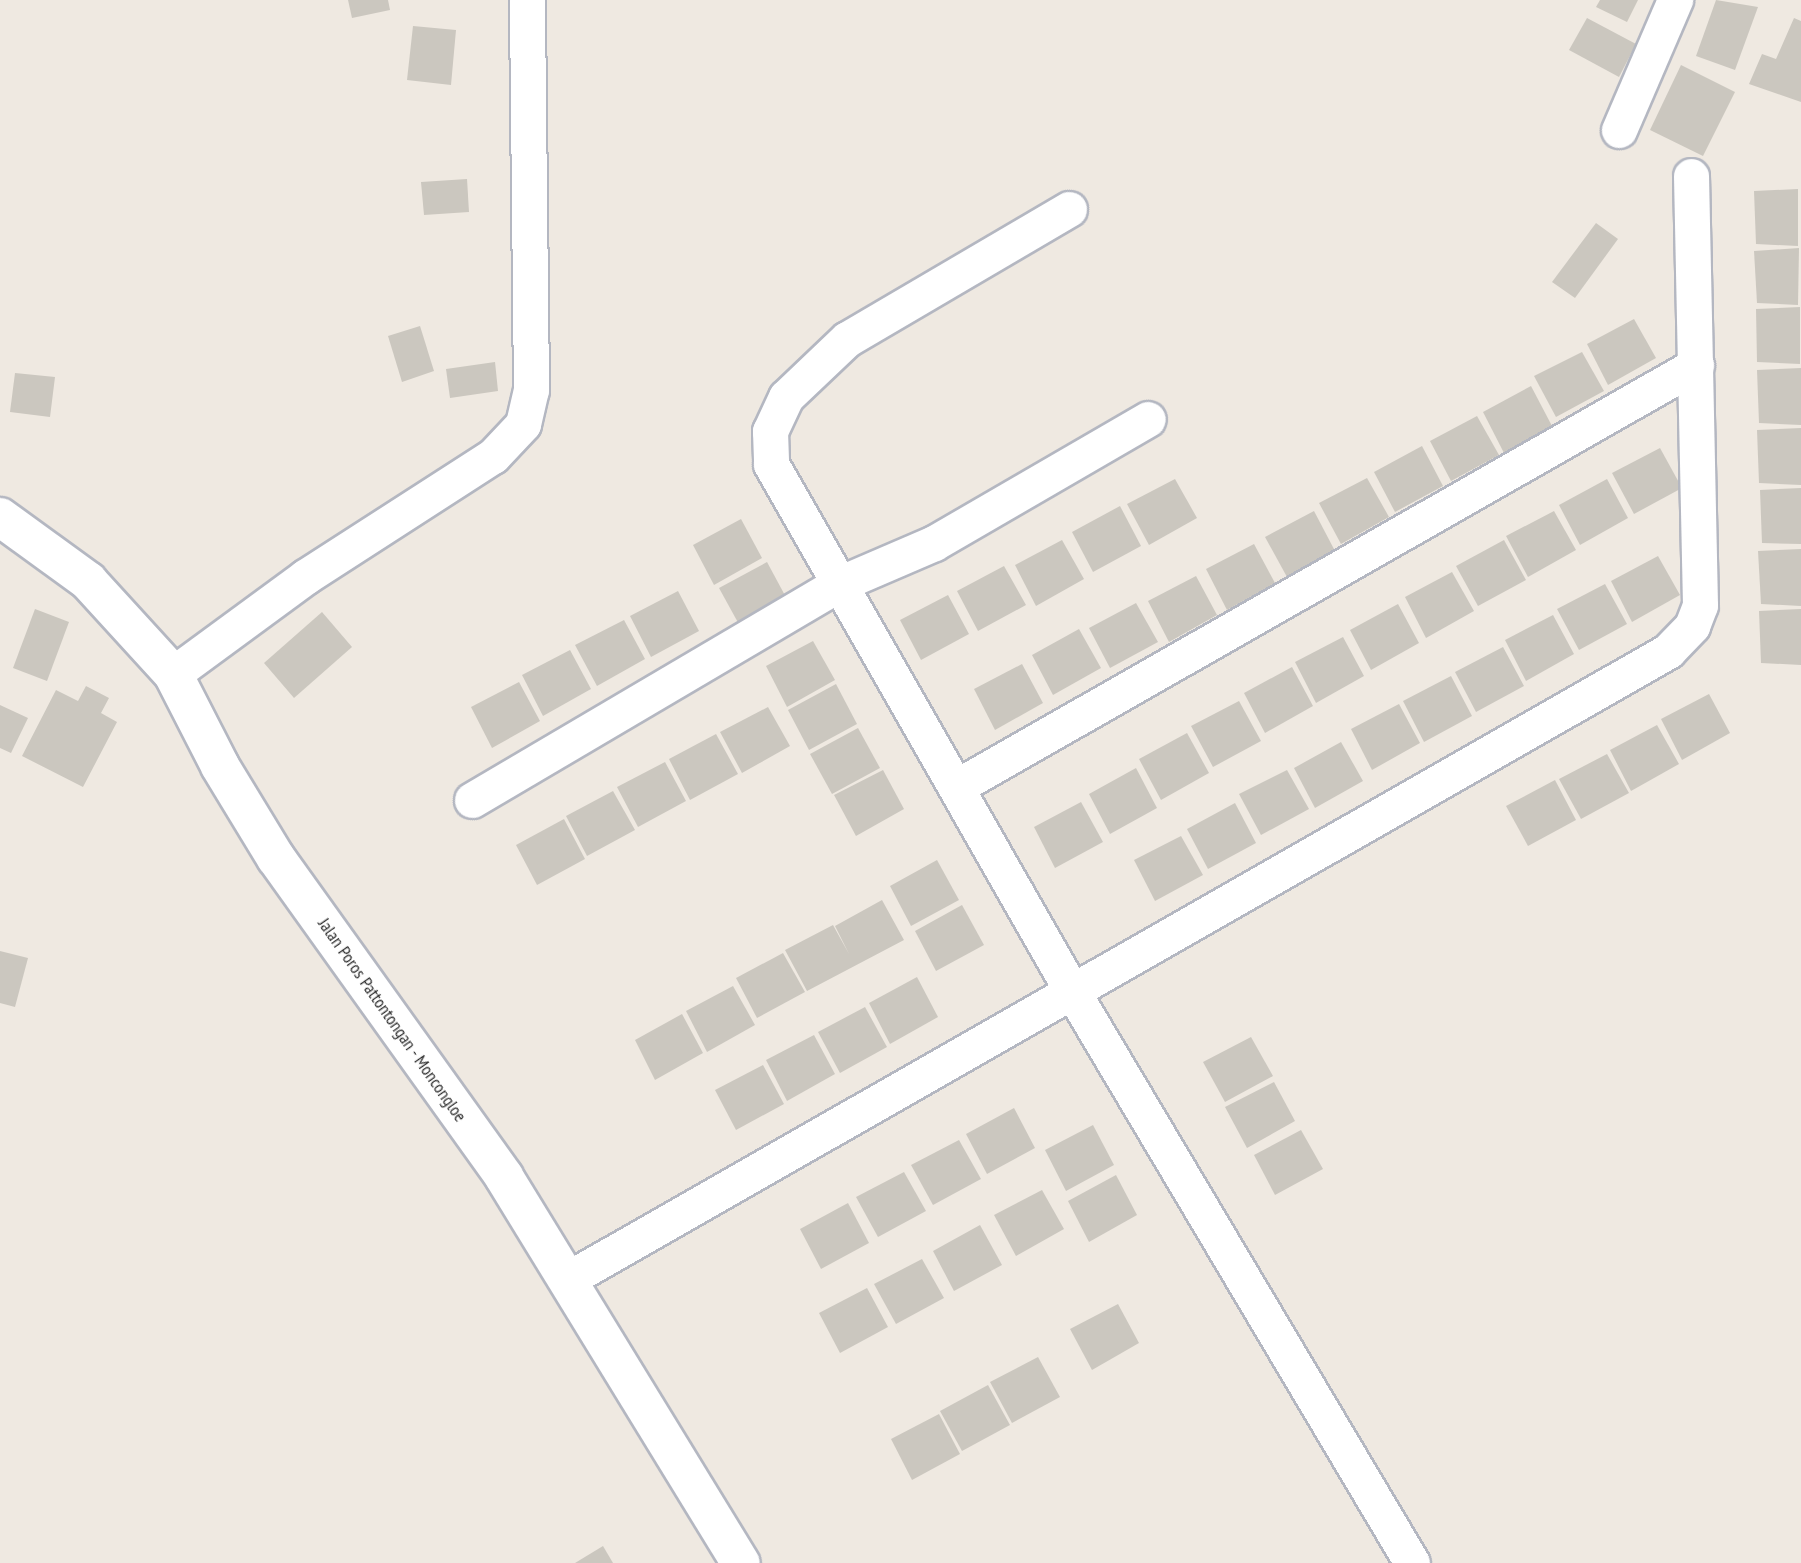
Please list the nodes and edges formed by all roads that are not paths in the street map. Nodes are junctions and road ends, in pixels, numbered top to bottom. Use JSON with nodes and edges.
{"nodes":[{"id":1,"x":527,"y":0,"type":"edge"},
{"id":2,"x":1675,"y":0,"type":"edge"},
{"id":3,"x":1619,"y":130,"type":"dead end"},
{"id":4,"x":1691,"y":176,"type":"dead end"},
{"id":5,"x":1069,"y":209,"type":"dead end"},
{"id":6,"x":1696,"y":365,"type":"junction"},
{"id":7,"x":1148,"y":419,"type":"dead end"},
{"id":8,"x":0,"y":517,"type":"edge"},
{"id":9,"x":839,"y":584,"type":"junction"},
{"id":10,"x":173,"y":674,"type":"junction"},
{"id":11,"x":956,"y":787,"type":"junction"},
{"id":12,"x":472,"y":800,"type":"dead end"},
{"id":13,"x":1072,"y":990,"type":"junction"},
{"id":14,"x":568,"y":1279,"type":"junction"},
{"id":15,"x":741,"y":1563,"type":"edge"},
{"id":16,"x":1412,"y":1563,"type":"edge"}],
"edges":[{"from":1,"to":10,"type":"street"},
{"from":2,"to":3,"type":"street"},
{"from":4,"to":6,"type":"street"},
{"from":5,"to":9,"type":"street"},
{"from":6,"to":11,"type":"street"},
{"from":6,"to":13,"type":"street"},
{"from":7,"to":9,"type":"street"},
{"from":8,"to":10,"type":"street","name":"Jalan Poros Pattontongan - Moncongloe"},
{"from":9,"to":11,"type":"street"},
{"from":9,"to":12,"type":"street"},
{"from":10,"to":14,"type":"street","name":"Jalan Poros Pattontongan - Moncongloe"},
{"from":11,"to":13,"type":"street"},
{"from":13,"to":14,"type":"street"},
{"from":13,"to":16,"type":"street"},
{"from":14,"to":15,"type":"street","name":"Jalan Poros Pattontongan - Moncongloe"}]}
